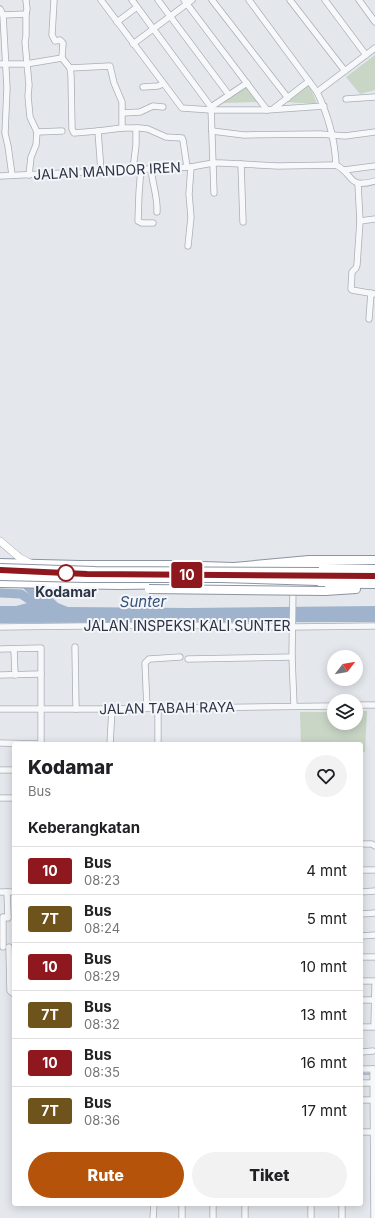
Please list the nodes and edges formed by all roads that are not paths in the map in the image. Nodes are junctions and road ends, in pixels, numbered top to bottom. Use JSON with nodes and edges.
{"nodes":[{"id":1,"x":26,"y":0,"type":"edge"},
{"id":2,"x":54,"y":0,"type":"edge"},
{"id":3,"x":101,"y":0,"type":"edge"},
{"id":4,"x":132,"y":0,"type":"edge"},
{"id":5,"x":158,"y":0,"type":"edge"},
{"id":6,"x":212,"y":0,"type":"edge"},
{"id":7,"x":249,"y":0,"type":"edge"},
{"id":8,"x":290,"y":0,"type":"edge"},
{"id":9,"x":325,"y":0,"type":"edge"},
{"id":10,"x":359,"y":0,"type":"edge"},
{"id":11,"x":188,"y":1,"type":"edge"},
{"id":12,"x":137,"y":7,"type":"junction"},
{"id":13,"x":1,"y":12,"type":"edge"},
{"id":14,"x":26,"y":14,"type":"junction"},
{"id":15,"x":170,"y":17,"type":"junction"},
{"id":16,"x":117,"y":22,"type":"junction"},
{"id":17,"x":375,"y":22,"type":"edge"},
{"id":18,"x":154,"y":29,"type":"junction"},
{"id":19,"x":133,"y":44,"type":"junction"},
{"id":20,"x":375,"y":48,"type":"edge"},
{"id":21,"x":366,"y":55,"type":"junction"},
{"id":22,"x":62,"y":58,"type":"junction"},
{"id":23,"x":3,"y":64,"type":"edge"},
{"id":24,"x":26,"y":64,"type":"junction"},
{"id":25,"x":70,"y":68,"type":"junction"},
{"id":26,"x":345,"y":71,"type":"junction"},
{"id":27,"x":309,"y":81,"type":"junction"},
{"id":28,"x":247,"y":82,"type":"junction"},
{"id":29,"x":163,"y":84,"type":"junction"},
{"id":30,"x":143,"y":87,"type":"dead end"},
{"id":31,"x":317,"y":92,"type":"junction"},
{"id":32,"x":229,"y":95,"type":"junction"},
{"id":33,"x":375,"y":97,"type":"edge"},
{"id":34,"x":288,"y":98,"type":"junction"},
{"id":35,"x":346,"y":99,"type":"dead end"},
{"id":36,"x":324,"y":106,"type":"junction"},
{"id":37,"x":163,"y":107,"type":"dead end"},
{"id":38,"x":211,"y":108,"type":"junction"},
{"id":39,"x":270,"y":109,"type":"junction"},
{"id":40,"x":123,"y":113,"type":"junction"},
{"id":41,"x":122,"y":128,"type":"junction"},
{"id":42,"x":136,"y":128,"type":"junction"},
{"id":43,"x":62,"y":131,"type":"dead end"},
{"id":44,"x":98,"y":131,"type":"junction"},
{"id":45,"x":212,"y":131,"type":"junction"},
{"id":46,"x":37,"y":132,"type":"junction"},
{"id":47,"x":375,"y":132,"type":"edge"},
{"id":48,"x":332,"y":136,"type":"junction"},
{"id":49,"x":213,"y":163,"type":"junction"},
{"id":50,"x":241,"y":164,"type":"junction"},
{"id":51,"x":336,"y":165,"type":"junction"},
{"id":52,"x":375,"y":166,"type":"edge"},
{"id":53,"x":189,"y":167,"type":"junction"},
{"id":54,"x":141,"y":168,"type":"junction"},
{"id":55,"x":151,"y":168,"type":"junction"},
{"id":56,"x":133,"y":169,"type":"junction"},
{"id":57,"x":344,"y":170,"type":"junction"},
{"id":58,"x":101,"y":171,"type":"junction"},
{"id":59,"x":12,"y":175,"type":"junction"},
{"id":60,"x":29,"y":175,"type":"junction"},
{"id":61,"x":0,"y":176,"type":"edge"},
{"id":62,"x":375,"y":181,"type":"edge"},
{"id":63,"x":358,"y":184,"type":"junction"},
{"id":64,"x":214,"y":193,"type":"dead end"},
{"id":65,"x":157,"y":212,"type":"dead end"},
{"id":66,"x":375,"y":219,"type":"edge"},
{"id":67,"x":360,"y":220,"type":"junction"},
{"id":68,"x":242,"y":222,"type":"dead end"},
{"id":69,"x":153,"y":223,"type":"dead end"},
{"id":70,"x":188,"y":246,"type":"dead end"},
{"id":71,"x":373,"y":293,"type":"edge"},
{"id":72,"x":369,"y":319,"type":"dead end"},
{"id":73,"x":0,"y":541,"type":"edge"},
{"id":74,"x":375,"y":560,"type":"edge"},
{"id":75,"x":18,"y":562,"type":"junction"},
{"id":76,"x":294,"y":562,"type":"junction"},
{"id":77,"x":0,"y":563,"type":"edge"},
{"id":78,"x":375,"y":565,"type":"edge"},
{"id":79,"x":242,"y":567,"type":"junction"},
{"id":80,"x":0,"y":568,"type":"edge"},
{"id":81,"x":253,"y":568,"type":"junction"},
{"id":82,"x":310,"y":568,"type":"junction"},
{"id":83,"x":375,"y":569,"type":"edge"},
{"id":84,"x":375,"y":572,"type":"edge"},
{"id":85,"x":0,"y":576,"type":"edge"},
{"id":86,"x":375,"y":580,"type":"edge"},
{"id":87,"x":253,"y":581,"type":"dead end"},
{"id":88,"x":314,"y":582,"type":"dead end"},
{"id":89,"x":0,"y":583,"type":"edge"},
{"id":90,"x":293,"y":584,"type":"junction"},
{"id":91,"x":375,"y":584,"type":"edge"},
{"id":92,"x":120,"y":585,"type":"junction"},
{"id":93,"x":375,"y":588,"type":"edge"},
{"id":94,"x":292,"y":626,"type":"junction"},
{"id":95,"x":375,"y":626,"type":"edge"},
{"id":96,"x":0,"y":627,"type":"edge"},
{"id":97,"x":75,"y":647,"type":"dead end"},
{"id":98,"x":14,"y":648,"type":"junction"},
{"id":99,"x":0,"y":649,"type":"edge"},
{"id":100,"x":292,"y":656,"type":"junction"},
{"id":101,"x":180,"y":657,"type":"dead end"},
{"id":102,"x":188,"y":659,"type":"dead end"},
{"id":103,"x":41,"y":674,"type":"junction"},
{"id":104,"x":0,"y":675,"type":"edge"},
{"id":105,"x":15,"y":675,"type":"junction"},
{"id":106,"x":363,"y":705,"type":"edge"},
{"id":107,"x":375,"y":705,"type":"edge"},
{"id":108,"x":294,"y":706,"type":"junction"},
{"id":109,"x":327,"y":706,"type":"edge"},
{"id":110,"x":147,"y":708,"type":"junction"},
{"id":111,"x":158,"y":708,"type":"junction"},
{"id":112,"x":0,"y":709,"type":"edge"},
{"id":113,"x":42,"y":709,"type":"junction"},
{"id":114,"x":76,"y":709,"type":"junction"},
{"id":115,"x":112,"y":709,"type":"junction"},
{"id":116,"x":41,"y":742,"type":"edge"},
{"id":117,"x":110,"y":742,"type":"edge"},
{"id":118,"x":158,"y":742,"type":"edge"},
{"id":119,"x":0,"y":743,"type":"edge"},
{"id":120,"x":12,"y":743,"type":"edge"},
{"id":121,"x":0,"y":770,"type":"edge"},
{"id":122,"x":12,"y":770,"type":"edge"},
{"id":123,"x":0,"y":798,"type":"edge"},
{"id":124,"x":12,"y":798,"type":"edge"},
{"id":125,"x":363,"y":844,"type":"edge"},
{"id":126,"x":375,"y":846,"type":"edge"},
{"id":127,"x":363,"y":870,"type":"edge"},
{"id":128,"x":375,"y":870,"type":"edge"},
{"id":129,"x":375,"y":891,"type":"edge"},
{"id":130,"x":0,"y":892,"type":"edge"},
{"id":131,"x":7,"y":892,"type":"junction"},
{"id":132,"x":12,"y":892,"type":"edge"},
{"id":133,"x":363,"y":892,"type":"edge"},
{"id":134,"x":375,"y":912,"type":"edge"},
{"id":135,"x":363,"y":914,"type":"edge"},
{"id":136,"x":375,"y":935,"type":"edge"},
{"id":137,"x":363,"y":936,"type":"edge"},
{"id":138,"x":6,"y":947,"type":"edge"},
{"id":139,"x":363,"y":957,"type":"edge"},
{"id":140,"x":375,"y":957,"type":"edge"},
{"id":141,"x":363,"y":981,"type":"edge"},
{"id":142,"x":375,"y":981,"type":"edge"},
{"id":143,"x":375,"y":985,"type":"edge"},
{"id":144,"x":12,"y":993,"type":"edge"},
{"id":145,"x":363,"y":1000,"type":"edge"},
{"id":146,"x":375,"y":1000,"type":"edge"},
{"id":147,"x":374,"y":1026,"type":"edge"},
{"id":148,"x":363,"y":1027,"type":"edge"},
{"id":149,"x":363,"y":1052,"type":"edge"},
{"id":150,"x":373,"y":1052,"type":"dead end"},
{"id":151,"x":363,"y":1069,"type":"edge"},
{"id":152,"x":374,"y":1070,"type":"edge"},
{"id":153,"x":373,"y":1083,"type":"edge"},
{"id":154,"x":363,"y":1100,"type":"edge"},
{"id":155,"x":373,"y":1100,"type":"junction"},
{"id":156,"x":363,"y":1132,"type":"edge"},
{"id":157,"x":374,"y":1132,"type":"edge"},
{"id":158,"x":154,"y":1206,"type":"edge"},
{"id":159,"x":182,"y":1206,"type":"edge"},
{"id":160,"x":213,"y":1206,"type":"edge"},
{"id":161,"x":245,"y":1206,"type":"edge"},
{"id":162,"x":311,"y":1206,"type":"edge"},
{"id":163,"x":342,"y":1206,"type":"edge"},
{"id":164,"x":153,"y":1218,"type":"edge"},
{"id":165,"x":182,"y":1218,"type":"edge"},
{"id":166,"x":213,"y":1218,"type":"edge"},
{"id":167,"x":245,"y":1218,"type":"edge"},
{"id":168,"x":311,"y":1218,"type":"edge"},
{"id":169,"x":342,"y":1218,"type":"edge"},
{"id":170,"x":374,"y":1218,"type":"edge"}],
"edges":[{"from":1,"to":14,"type":"street"},
{"from":2,"to":22,"type":"street"},
{"from":3,"to":16,"type":"street"},
{"from":4,"to":12,"type":"street"},
{"from":5,"to":15,"type":"street"},
{"from":6,"to":34,"type":"street"},
{"from":7,"to":27,"type":"street"},
{"from":8,"to":26,"type":"street"},
{"from":9,"to":21,"type":"street"},
{"from":10,"to":17,"type":"street"},
{"from":11,"to":15,"type":"street"},
{"from":11,"to":28,"type":"street"},
{"from":12,"to":16,"type":"street"},
{"from":12,"to":18,"type":"street"},
{"from":13,"to":14,"type":"street"},
{"from":13,"to":23,"type":"street"},
{"from":14,"to":24,"type":"street"},
{"from":15,"to":18,"type":"street"},
{"from":15,"to":32,"type":"street"},
{"from":16,"to":19,"type":"street"},
{"from":18,"to":19,"type":"street"},
{"from":18,"to":38,"type":"street"},
{"from":19,"to":29,"type":"street"},
{"from":20,"to":21,"type":"street"},
{"from":21,"to":26,"type":"street"},
{"from":22,"to":24,"type":"street"},
{"from":22,"to":25,"type":"street"},
{"from":23,"to":24,"type":"street"},
{"from":23,"to":59,"type":"street"},
{"from":24,"to":46,"type":"street"},
{"from":25,"to":40,"type":"street"},
{"from":25,"to":44,"type":"street"},
{"from":26,"to":31,"type":"street"},
{"from":27,"to":31,"type":"street"},
{"from":27,"to":34,"type":"street"},
{"from":28,"to":32,"type":"street"},
{"from":28,"to":39,"type":"street"},
{"from":29,"to":30,"type":"street"},
{"from":29,"to":38,"type":"street"},
{"from":31,"to":36,"type":"street"},
{"from":32,"to":38,"type":"street"},
{"from":33,"to":35,"type":"street"},
{"from":34,"to":39,"type":"street"},
{"from":36,"to":39,"type":"street"},
{"from":36,"to":48,"type":"street"},
{"from":37,"to":40,"type":"street"},
{"from":38,"to":39,"type":"street"},
{"from":38,"to":45,"type":"street"},
{"from":40,"to":41,"type":"street"},
{"from":41,"to":42,"type":"street"},
{"from":41,"to":44,"type":"street"},
{"from":42,"to":53,"type":"street"},
{"from":42,"to":56,"type":"street"},
{"from":43,"to":46,"type":"street"},
{"from":44,"to":58,"type":"street"},
{"from":45,"to":48,"type":"street"},
{"from":45,"to":49,"type":"street"},
{"from":46,"to":60,"type":"street"},
{"from":47,"to":48,"type":"street"},
{"from":48,"to":51,"type":"street"},
{"from":49,"to":50,"type":"street","name":"JALAN MANDOR IREN"},
{"from":49,"to":53,"type":"street","name":"JALAN MANDOR IREN"},
{"from":49,"to":64,"type":"street"},
{"from":50,"to":51,"type":"street","name":"JALAN MANDOR IREN"},
{"from":50,"to":68,"type":"street"},
{"from":51,"to":57,"type":"street"},
{"from":52,"to":57,"type":"street"},
{"from":53,"to":55,"type":"street","name":"JALAN MANDOR IREN"},
{"from":53,"to":70,"type":"street"},
{"from":54,"to":55,"type":"street","name":"JALAN MANDOR IREN"},
{"from":54,"to":56,"type":"street","name":"JALAN MANDOR IREN"},
{"from":54,"to":69,"type":"street"},
{"from":55,"to":65,"type":"street"},
{"from":56,"to":58,"type":"street","name":"JALAN MANDOR IREN"},
{"from":57,"to":63,"type":"street"},
{"from":58,"to":60,"type":"street","name":"JALAN MANDOR IREN"},
{"from":59,"to":60,"type":"street","name":"JALAN MANDOR IREN"},
{"from":59,"to":61,"type":"street","name":"JALAN MANDOR IREN"},
{"from":62,"to":63,"type":"street"},
{"from":63,"to":67,"type":"street"},
{"from":66,"to":67,"type":"street"},
{"from":67,"to":71,"type":"street"},
{"from":71,"to":72,"type":"street"},
{"from":73,"to":75,"type":"main road"},
{"from":74,"to":76,"type":"highway"},
{"from":75,"to":77,"type":"highway"},
{"from":75,"to":79,"type":"highway"},
{"from":76,"to":78,"type":"highway"},
{"from":76,"to":79,"type":"highway"},
{"from":79,"to":81,"type":"highway"},
{"from":80,"to":84,"type":"highway","bridge":true},
{"from":81,"to":82,"type":"highway"},
{"from":81,"to":87,"type":"highway"},
{"from":82,"to":83,"type":"highway"},
{"from":82,"to":88,"type":"highway"},
{"from":85,"to":86,"type":"highway","bridge":true},
{"from":89,"to":92,"type":"highway"},
{"from":90,"to":91,"type":"highway"},
{"from":90,"to":92,"type":"highway"},
{"from":90,"to":94,"type":"street"},
{"from":92,"to":93,"type":"highway","bridge":true},
{"from":94,"to":95,"type":"street","name":"JALAN INSPEKSI KALI SUNTER"},
{"from":94,"to":96,"type":"street","name":"JALAN INSPEKSI KALI SUNTER"},
{"from":94,"to":100,"type":"street"},
{"from":97,"to":114,"type":"street"},
{"from":98,"to":99,"type":"street"},
{"from":98,"to":103,"type":"street"},
{"from":98,"to":105,"type":"street"},
{"from":100,"to":102,"type":"street"},
{"from":100,"to":108,"type":"street"},
{"from":101,"to":110,"type":"street"},
{"from":103,"to":105,"type":"street"},
{"from":103,"to":113,"type":"street"},
{"from":104,"to":105,"type":"street"},
{"from":106,"to":107,"type":"street"},
{"from":108,"to":109,"type":"street","name":"JALAN TABAH RAYA"},
{"from":108,"to":111,"type":"street","name":"JALAN TABAH RAYA"},
{"from":110,"to":111,"type":"street","name":"JALAN TABAH RAYA"},
{"from":110,"to":115,"type":"street","name":"JALAN TABAH RAYA"},
{"from":111,"to":118,"type":"street"},
{"from":112,"to":113,"type":"street","name":"JALAN TABAH RAYA"},
{"from":113,"to":114,"type":"street","name":"JALAN TABAH RAYA"},
{"from":113,"to":116,"type":"street"},
{"from":114,"to":115,"type":"street","name":"JALAN TABAH RAYA"},
{"from":115,"to":117,"type":"street"},
{"from":119,"to":120,"type":"street"},
{"from":121,"to":122,"type":"street"},
{"from":123,"to":124,"type":"street"},
{"from":125,"to":126,"type":"street"},
{"from":127,"to":128,"type":"street"},
{"from":129,"to":133,"type":"street"},
{"from":130,"to":131,"type":"street"},
{"from":131,"to":132,"type":"street"},
{"from":131,"to":138,"type":"street"},
{"from":134,"to":135,"type":"street"},
{"from":136,"to":137,"type":"street"},
{"from":138,"to":144,"type":"street"},
{"from":139,"to":140,"type":"street"},
{"from":141,"to":142,"type":"street"},
{"from":143,"to":146,"type":"street"},
{"from":145,"to":146,"type":"street"},
{"from":146,"to":147,"type":"street"},
{"from":147,"to":148,"type":"street"},
{"from":149,"to":150,"type":"street"},
{"from":151,"to":152,"type":"street"},
{"from":152,"to":153,"type":"street"},
{"from":153,"to":155,"type":"street"},
{"from":154,"to":155,"type":"street"},
{"from":155,"to":157,"type":"street"},
{"from":156,"to":157,"type":"street"},
{"from":157,"to":170,"type":"street"},
{"from":158,"to":164,"type":"street"},
{"from":159,"to":165,"type":"street"},
{"from":160,"to":166,"type":"street"},
{"from":161,"to":167,"type":"street"},
{"from":162,"to":168,"type":"street"},
{"from":163,"to":169,"type":"street"}]}
